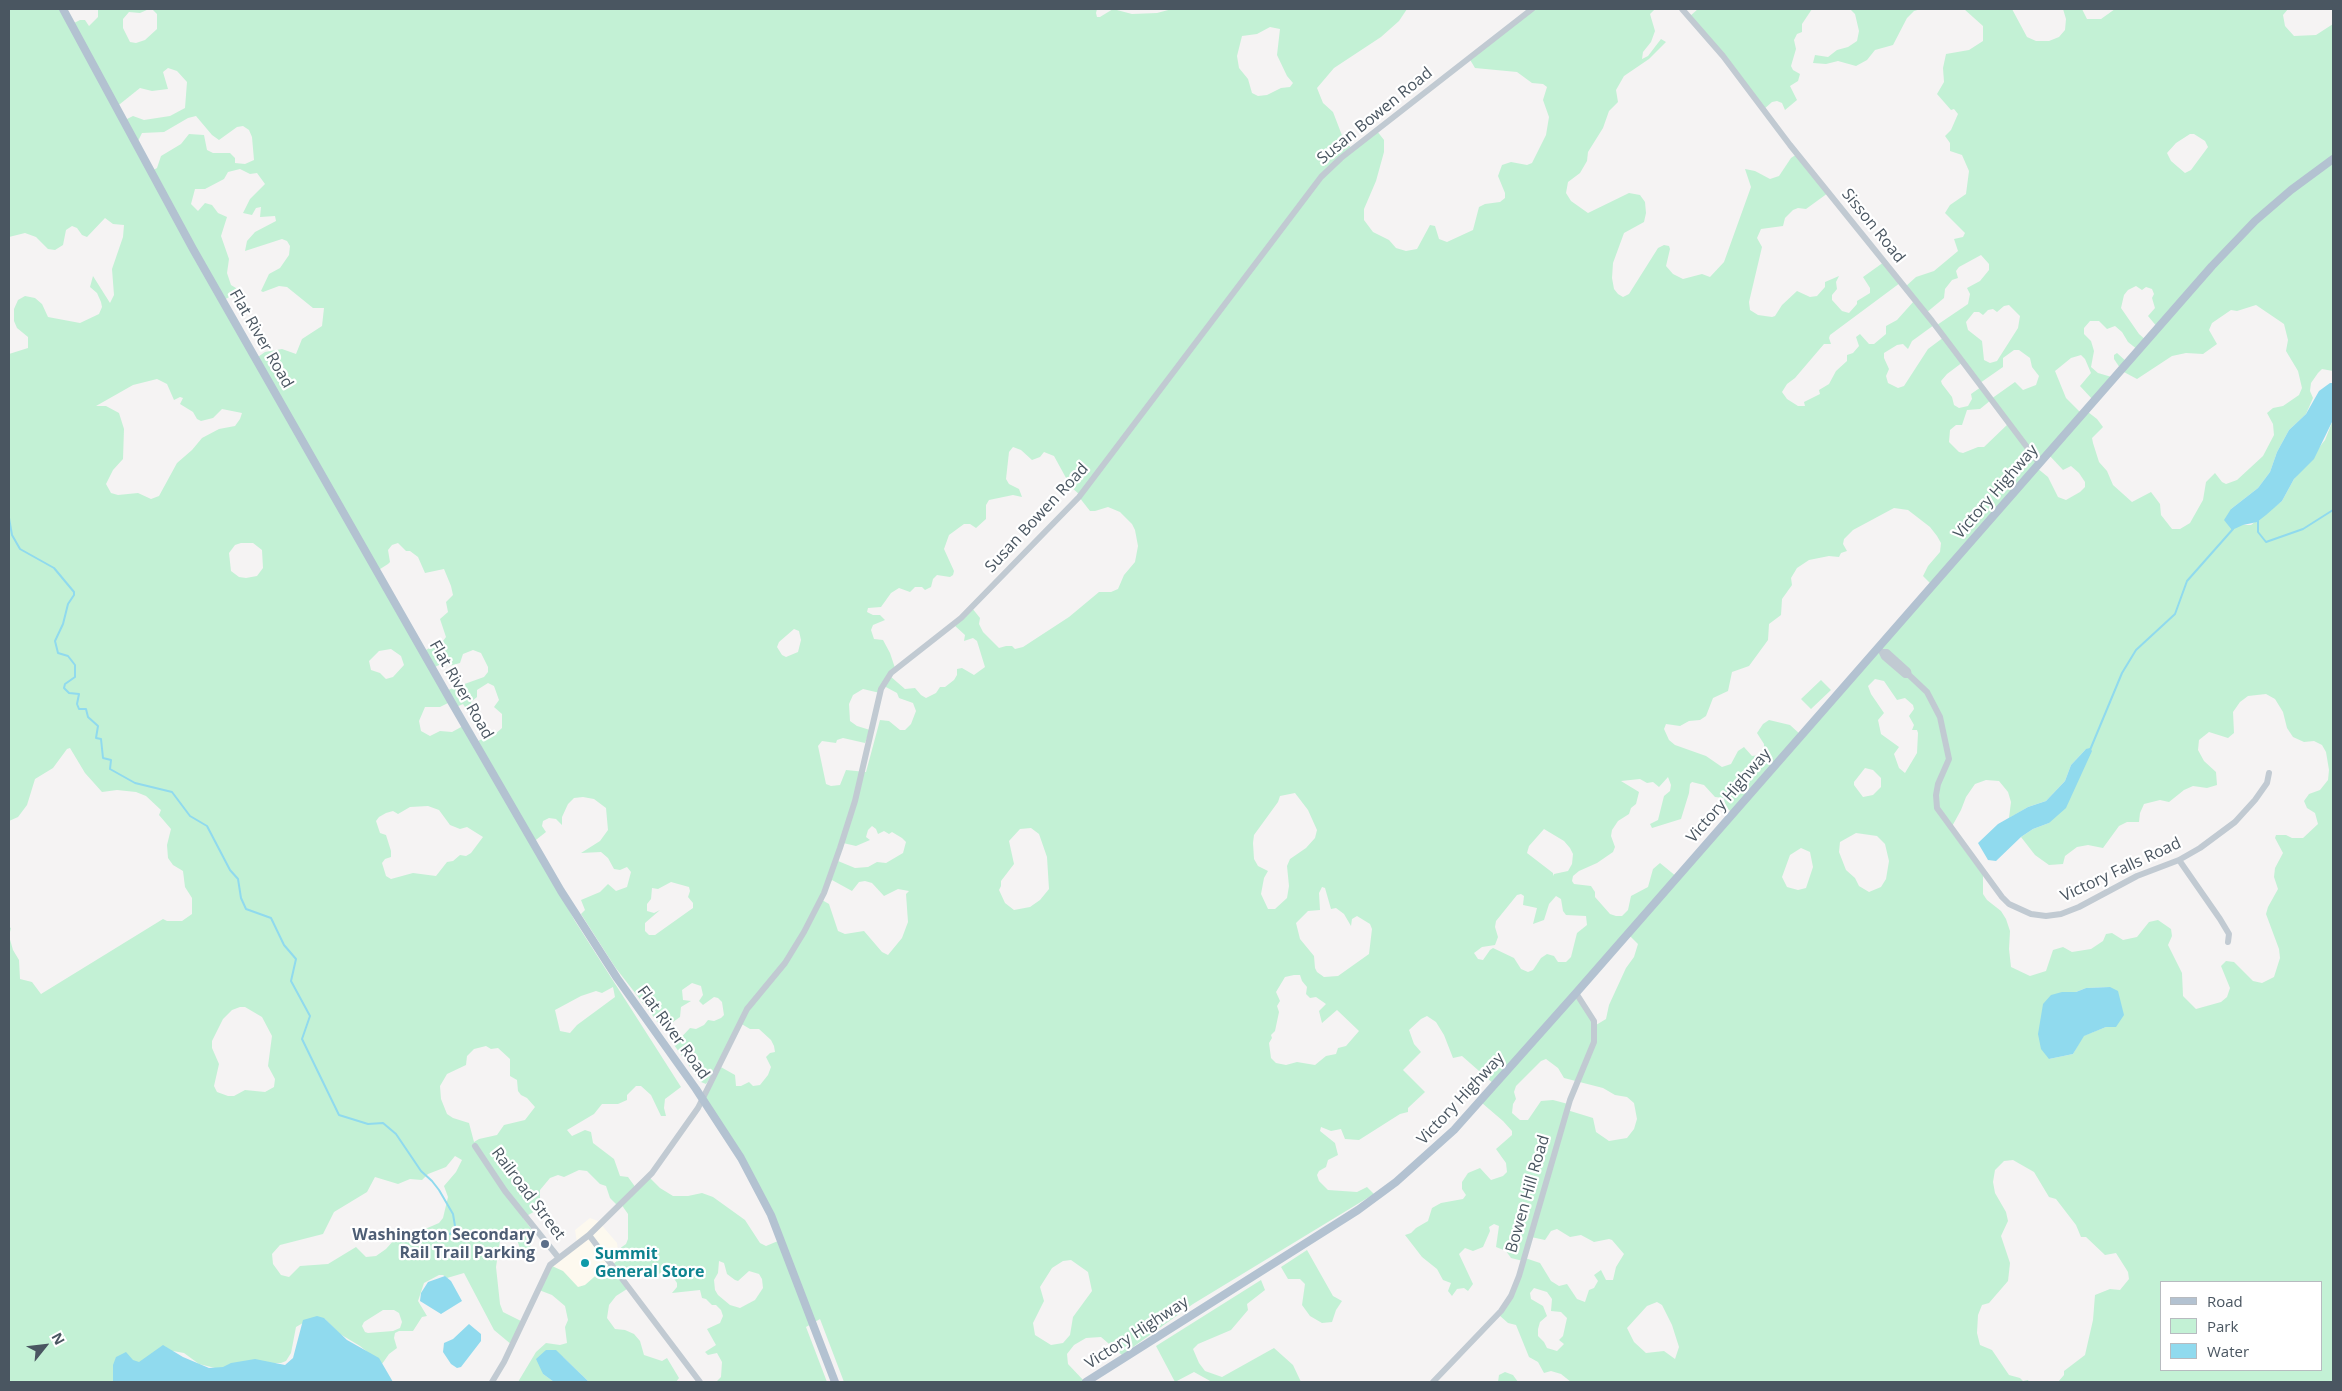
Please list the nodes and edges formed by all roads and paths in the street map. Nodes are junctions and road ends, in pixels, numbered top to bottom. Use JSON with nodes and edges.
{"nodes":[{"id":1,"x":63,"y":9,"type":"edge"},
{"id":2,"x":1532,"y":9,"type":"edge"},
{"id":3,"x":1682,"y":9,"type":"edge"},
{"id":4,"x":2333,"y":159,"type":"edge"},
{"id":5,"x":2039,"y":463,"type":"junction"},
{"id":6,"x":1880,"y":651,"type":"junction"},
{"id":7,"x":2269,"y":772,"type":"dead end"},
{"id":8,"x":2180,"y":860,"type":"junction"},
{"id":9,"x":2228,"y":942,"type":"dead end"},
{"id":10,"x":1576,"y":993,"type":"junction"},
{"id":11,"x":702,"y":1097,"type":"junction"},
{"id":12,"x":475,"y":1146,"type":"dead end"},
{"id":13,"x":589,"y":1234,"type":"junction"},
{"id":14,"x":558,"y":1257,"type":"junction"},
{"id":15,"x":492,"y":1382,"type":"edge"},
{"id":16,"x":700,"y":1382,"type":"edge"},
{"id":17,"x":835,"y":1382,"type":"edge"},
{"id":18,"x":1086,"y":1382,"type":"edge"},
{"id":19,"x":1433,"y":1382,"type":"edge"}],
"edges":[{"from":1,"to":11,"type":"main road","name":"Flat River Road"},
{"from":2,"to":11,"type":"street","name":"Susan Bowen Road"},
{"from":3,"to":5,"type":"street","name":"Sisson Road"},
{"from":4,"to":5,"type":"main road","name":"Victory Highway"},
{"from":5,"to":6,"type":"main road","name":"Victory Highway"},
{"from":6,"to":8,"type":"street","name":"Victory Falls Road"},
{"from":6,"to":10,"type":"main road","name":"Victory Highway"},
{"from":7,"to":8,"type":"street","name":"Victory Falls Road"},
{"from":8,"to":9,"type":"street"},
{"from":10,"to":18,"type":"main road","name":"Victory Highway"},
{"from":10,"to":19,"type":"street","name":"Bowen Hill Road"},
{"from":11,"to":13,"type":"street","name":"Susan Bowen Road"},
{"from":11,"to":17,"type":"main road","name":"Flat River Road"},
{"from":12,"to":14,"type":"street","name":"Railroad Street"},
{"from":13,"to":14,"type":"street","name":"Susan Bowen Road"},
{"from":13,"to":16,"type":"street"},
{"from":14,"to":15,"type":"street","name":"Susan Bowen Road"}]}
